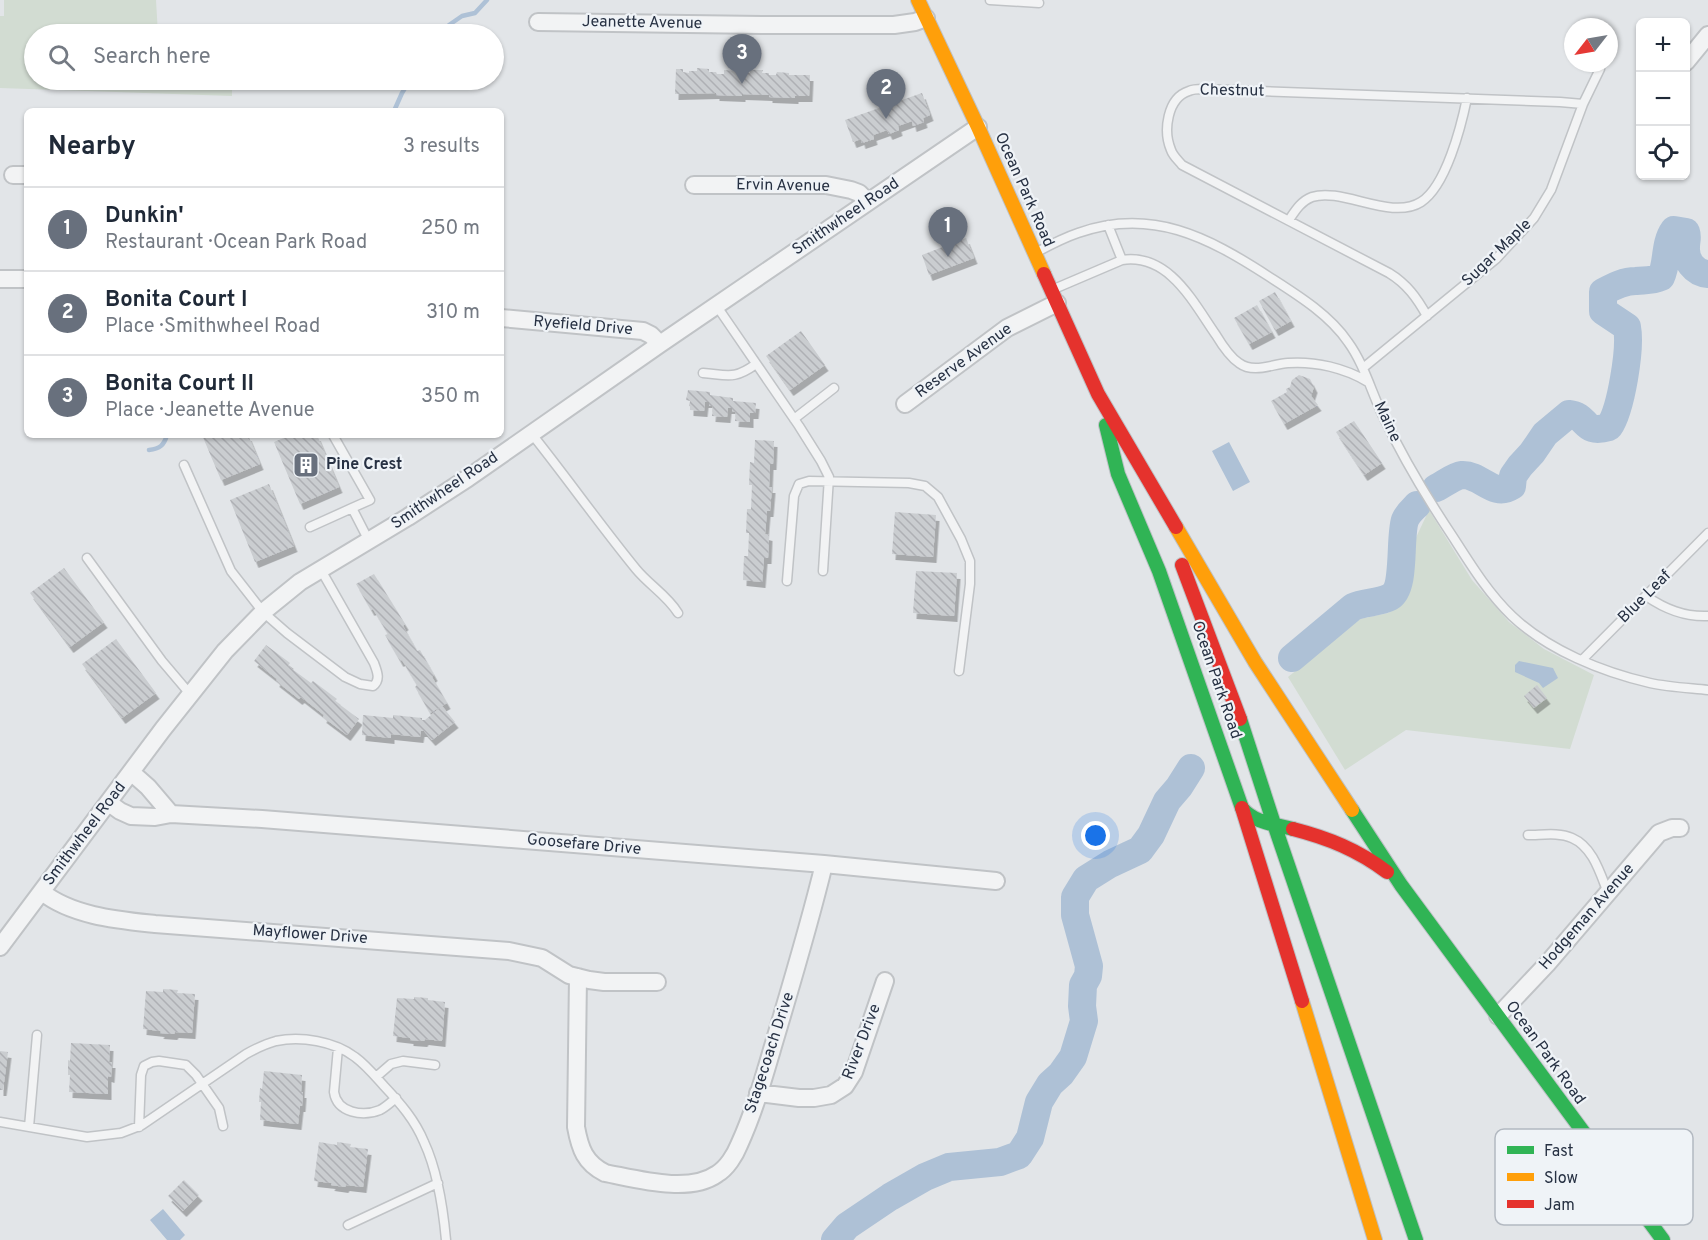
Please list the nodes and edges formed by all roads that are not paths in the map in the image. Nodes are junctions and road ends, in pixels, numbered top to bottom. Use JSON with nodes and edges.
{"nodes":[{"id":1,"x":990,"y":0,"type":"edge"},
{"id":2,"x":1039,"y":3,"type":"dead end"},
{"id":3,"x":923,"y":6,"type":"edge"},
{"id":4,"x":538,"y":22,"type":"dead end"},
{"id":5,"x":1708,"y":35,"type":"edge"},
{"id":6,"x":1690,"y":57,"type":"edge"},
{"id":7,"x":1598,"y":72,"type":"edge"},
{"id":8,"x":1467,"y":98,"type":"junction"},
{"id":9,"x":1583,"y":104,"type":"junction"},
{"id":10,"x":978,"y":127,"type":"junction"},
{"id":11,"x":694,"y":185,"type":"dead end"},
{"id":12,"x":868,"y":202,"type":"junction"},
{"id":13,"x":1289,"y":220,"type":"junction"},
{"id":14,"x":1108,"y":225,"type":"junction"},
{"id":15,"x":1034,"y":254,"type":"junction"},
{"id":16,"x":1122,"y":260,"type":"junction"},
{"id":17,"x":0,"y":279,"type":"edge"},
{"id":18,"x":24,"y":279,"type":"edge"},
{"id":19,"x":1054,"y":297,"type":"junction"},
{"id":20,"x":716,"y":305,"type":"junction"},
{"id":21,"x":1427,"y":316,"type":"junction"},
{"id":22,"x":504,"y":318,"type":"edge"},
{"id":23,"x":660,"y":344,"type":"junction"},
{"id":24,"x":756,"y":364,"type":"junction"},
{"id":25,"x":1363,"y":368,"type":"junction"},
{"id":26,"x":703,"y":373,"type":"dead end"},
{"id":27,"x":1368,"y":382,"type":"junction"},
{"id":28,"x":834,"y":388,"type":"dead end"},
{"id":29,"x":1098,"y":394,"type":"junction"},
{"id":30,"x":905,"y":405,"type":"dead end"},
{"id":31,"x":794,"y":419,"type":"junction"},
{"id":32,"x":531,"y":434,"type":"junction"},
{"id":33,"x":335,"y":438,"type":"edge"},
{"id":34,"x":1139,"y":464,"type":"junction"},
{"id":35,"x":184,"y":465,"type":"dead end"},
{"id":36,"x":830,"y":482,"type":"junction"},
{"id":37,"x":352,"y":508,"type":"junction"},
{"id":38,"x":310,"y":527,"type":"dead end"},
{"id":39,"x":1708,"y":533,"type":"edge"},
{"id":40,"x":369,"y":542,"type":"junction"},
{"id":41,"x":87,"y":558,"type":"dead end"},
{"id":42,"x":321,"y":570,"type":"junction"},
{"id":43,"x":823,"y":571,"type":"dead end"},
{"id":44,"x":787,"y":581,"type":"dead end"},
{"id":45,"x":1646,"y":596,"type":"junction"},
{"id":46,"x":263,"y":612,"type":"junction"},
{"id":47,"x":678,"y":613,"type":"dead end"},
{"id":48,"x":1708,"y":616,"type":"edge"},
{"id":49,"x":1582,"y":660,"type":"junction"},
{"id":50,"x":959,"y":671,"type":"dead end"},
{"id":51,"x":1708,"y":690,"type":"edge"},
{"id":52,"x":190,"y":694,"type":"junction"},
{"id":53,"x":131,"y":772,"type":"junction"},
{"id":54,"x":1344,"y":799,"type":"junction"},
{"id":55,"x":109,"y":803,"type":"junction"},
{"id":56,"x":1242,"y":808,"type":"junction"},
{"id":57,"x":171,"y":814,"type":"junction"},
{"id":58,"x":1274,"y":824,"type":"junction"},
{"id":59,"x":1680,"y":828,"type":"dead end"},
{"id":60,"x":1528,"y":835,"type":"dead end"},
{"id":61,"x":1319,"y":836,"type":"junction"},
{"id":62,"x":824,"y":864,"type":"junction"},
{"id":63,"x":996,"y":881,"type":"dead end"},
{"id":64,"x":1401,"y":885,"type":"junction"},
{"id":65,"x":42,"y":892,"type":"junction"},
{"id":66,"x":1609,"y":893,"type":"junction"},
{"id":67,"x":2,"y":938,"type":"edge"},
{"id":68,"x":578,"y":977,"type":"junction"},
{"id":69,"x":885,"y":981,"type":"dead end"},
{"id":70,"x":657,"y":982,"type":"dead end"},
{"id":71,"x":1498,"y":1016,"type":"junction"},
{"id":72,"x":38,"y":1035,"type":"dead end"},
{"id":73,"x":338,"y":1048,"type":"junction"},
{"id":74,"x":435,"y":1065,"type":"dead end"},
{"id":75,"x":376,"y":1077,"type":"junction"},
{"id":76,"x":202,"y":1084,"type":"junction"},
{"id":77,"x":758,"y":1093,"type":"junction"},
{"id":78,"x":396,"y":1098,"type":"junction"},
{"id":79,"x":0,"y":1122,"type":"edge"},
{"id":80,"x":223,"y":1126,"type":"dead end"},
{"id":81,"x":28,"y":1127,"type":"junction"},
{"id":82,"x":139,"y":1127,"type":"junction"},
{"id":83,"x":1581,"y":1129,"type":"edge"},
{"id":84,"x":438,"y":1183,"type":"junction"},
{"id":85,"x":348,"y":1225,"type":"dead end"},
{"id":86,"x":1652,"y":1225,"type":"edge"},
{"id":87,"x":446,"y":1240,"type":"edge"},
{"id":88,"x":1375,"y":1240,"type":"edge"},
{"id":89,"x":1416,"y":1240,"type":"edge"},
{"id":90,"x":1663,"y":1240,"type":"edge"}],
"edges":[{"from":1,"to":2,"type":"lane"},
{"from":3,"to":4,"type":"street","name":"Jeanette Avenue"},
{"from":3,"to":10,"type":"main road","name":"Ocean Park Road"},
{"from":5,"to":6,"type":"street"},
{"from":7,"to":9,"type":"lane","name":"Sugar Maple"},
{"from":8,"to":9,"type":"lane","name":"Chestnut"},
{"from":8,"to":13,"type":"lane"},
{"from":8,"to":13,"type":"lane","name":"Chestnut"},
{"from":9,"to":21,"type":"lane","name":"Sugar Maple"},
{"from":10,"to":12,"type":"street","name":"Smithwheel Road"},
{"from":10,"to":15,"type":"main road","name":"Ocean Park Road"},
{"from":11,"to":12,"type":"street","name":"Ervin Avenue"},
{"from":12,"to":20,"type":"street","name":"Smithwheel Road"},
{"from":13,"to":21,"type":"lane","name":"Chestnut"},
{"from":14,"to":15,"type":"lane","name":"Maine"},
{"from":14,"to":16,"type":"lane"},
{"from":14,"to":25,"type":"lane","name":"Maine"},
{"from":15,"to":19,"type":"main road","name":"Ocean Park Road"},
{"from":16,"to":19,"type":"lane"},
{"from":16,"to":27,"type":"lane"},
{"from":17,"to":18,"type":"street"},
{"from":19,"to":29,"type":"main road","name":"Ocean Park Road"},
{"from":19,"to":30,"type":"street","name":"Reserve Avenue"},
{"from":20,"to":23,"type":"street","name":"Smithwheel Road"},
{"from":20,"to":24,"type":"lane"},
{"from":21,"to":25,"type":"lane","name":"Sugar Maple"},
{"from":22,"to":23,"type":"street","name":"Ryefield Drive"},
{"from":23,"to":32,"type":"street","name":"Smithwheel Road"},
{"from":24,"to":26,"type":"lane"},
{"from":24,"to":31,"type":"lane"},
{"from":25,"to":27,"type":"lane","name":"Maine"},
{"from":27,"to":49,"type":"lane","name":"Maine"},
{"from":28,"to":31,"type":"lane"},
{"from":29,"to":34,"type":"main road","name":"Ocean Park Road"},
{"from":29,"to":56,"type":"main road","name":"Ocean Park Road"},
{"from":31,"to":36,"type":"lane"},
{"from":32,"to":40,"type":"street","name":"Smithwheel Road"},
{"from":32,"to":47,"type":"lane"},
{"from":33,"to":37,"type":"lane"},
{"from":34,"to":54,"type":"main road","name":"Ocean Park Road"},
{"from":34,"to":58,"type":"main road"},
{"from":35,"to":46,"type":"lane"},
{"from":36,"to":43,"type":"lane"},
{"from":36,"to":44,"type":"lane"},
{"from":36,"to":50,"type":"lane"},
{"from":37,"to":38,"type":"lane"},
{"from":37,"to":40,"type":"lane"},
{"from":39,"to":45,"type":"lane","name":"Blue Leaf"},
{"from":40,"to":42,"type":"street","name":"Smithwheel Road"},
{"from":41,"to":52,"type":"lane"},
{"from":42,"to":46,"type":"street","name":"Smithwheel Road"},
{"from":42,"to":46,"type":"lane"},
{"from":45,"to":48,"type":"lane"},
{"from":45,"to":49,"type":"lane","name":"Blue Leaf"},
{"from":46,"to":52,"type":"street","name":"Smithwheel Road"},
{"from":49,"to":51,"type":"lane","name":"Maine"},
{"from":52,"to":53,"type":"street","name":"Smithwheel Road"},
{"from":53,"to":55,"type":"street","name":"Smithwheel Road"},
{"from":53,"to":57,"type":"street"},
{"from":54,"to":61,"type":"main road"},
{"from":54,"to":64,"type":"main road","name":"Ocean Park Road"},
{"from":55,"to":57,"type":"street","name":"Goosefare Drive"},
{"from":55,"to":65,"type":"street","name":"Smithwheel Road"},
{"from":56,"to":58,"type":"main road","name":"Ocean Park Road"},
{"from":56,"to":88,"type":"main road"},
{"from":57,"to":62,"type":"street","name":"Goosefare Drive"},
{"from":58,"to":61,"type":"main road","name":"Ocean Park Road"},
{"from":58,"to":89,"type":"main road"},
{"from":59,"to":66,"type":"street","name":"Hodgeman Avenue"},
{"from":60,"to":66,"type":"lane"},
{"from":61,"to":64,"type":"main road","name":"Ocean Park Road"},
{"from":62,"to":63,"type":"street","name":"Goosefare Drive"},
{"from":62,"to":77,"type":"street","name":"Stagecoach Drive"},
{"from":64,"to":71,"type":"main road","name":"Ocean Park Road"},
{"from":65,"to":67,"type":"street","name":"Smithwheel Road"},
{"from":65,"to":68,"type":"street","name":"Mayflower Drive"},
{"from":66,"to":71,"type":"street","name":"Hodgeman Avenue"},
{"from":68,"to":70,"type":"street","name":"Mayflower Drive"},
{"from":68,"to":77,"type":"street","name":"Stagecoach Drive"},
{"from":69,"to":77,"type":"street","name":"River Drive"},
{"from":71,"to":83,"type":"main road","name":"Ocean Park Road"},
{"from":72,"to":81,"type":"lane"},
{"from":73,"to":75,"type":"lane"},
{"from":73,"to":76,"type":"lane"},
{"from":73,"to":78,"type":"lane"},
{"from":74,"to":75,"type":"lane"},
{"from":75,"to":78,"type":"lane"},
{"from":76,"to":80,"type":"lane"},
{"from":76,"to":82,"type":"lane"},
{"from":76,"to":82,"type":"lane"},
{"from":78,"to":84,"type":"lane"},
{"from":79,"to":81,"type":"lane"},
{"from":81,"to":82,"type":"lane"},
{"from":84,"to":85,"type":"lane"},
{"from":84,"to":87,"type":"lane"},
{"from":86,"to":90,"type":"main road","name":"Ocean Park Road"}]}
